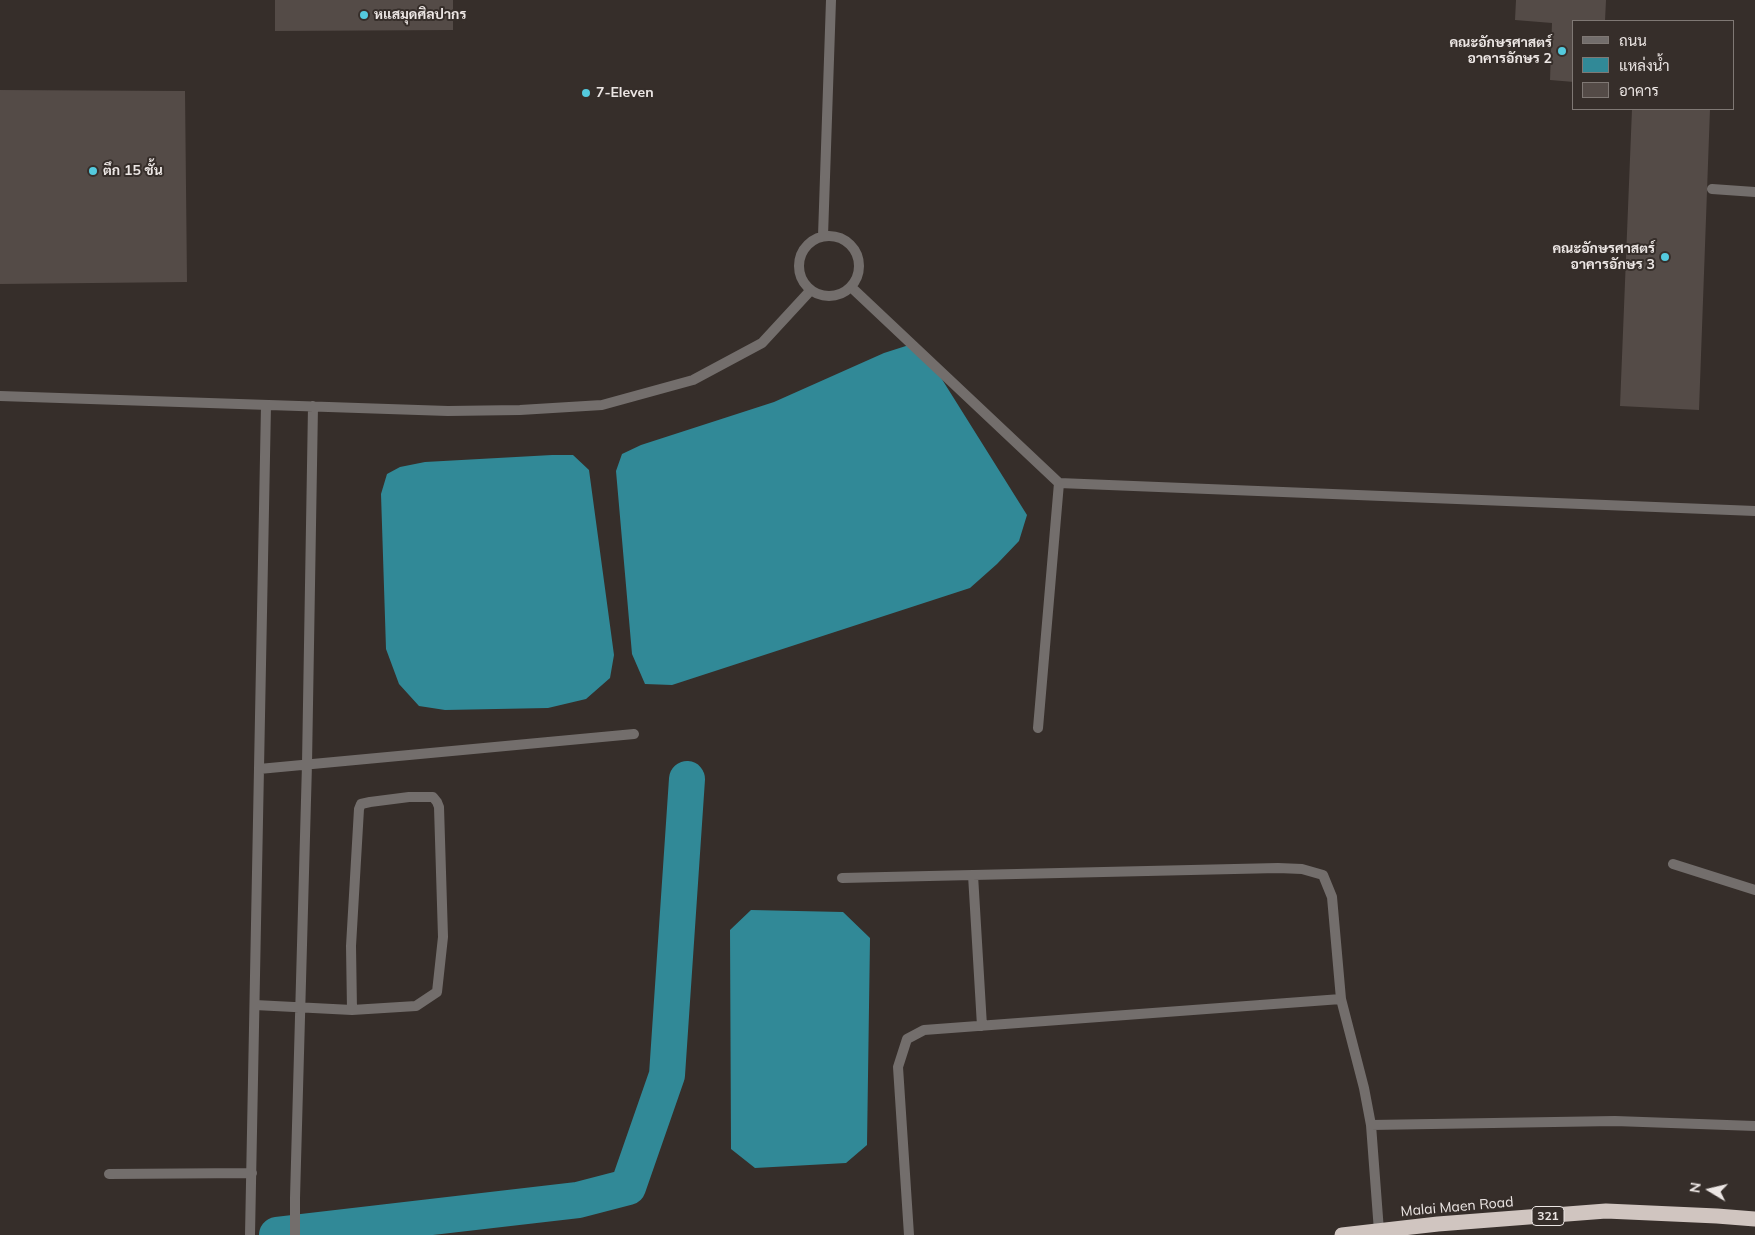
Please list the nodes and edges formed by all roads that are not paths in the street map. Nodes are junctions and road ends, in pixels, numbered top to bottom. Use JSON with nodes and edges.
{"nodes":[{"id":1,"x":831,"y":0,"type":"edge"},
{"id":2,"x":1712,"y":189,"type":"dead end"},
{"id":3,"x":1755,"y":192,"type":"edge"},
{"id":4,"x":823,"y":236,"type":"junction"},
{"id":5,"x":851,"y":287,"type":"junction"},
{"id":6,"x":810,"y":291,"type":"junction"},
{"id":7,"x":0,"y":396,"type":"edge"},
{"id":8,"x":266,"y":405,"type":"junction"},
{"id":9,"x":313,"y":406,"type":"junction"},
{"id":10,"x":1059,"y":483,"type":"junction"},
{"id":11,"x":1755,"y":511,"type":"edge"},
{"id":12,"x":1038,"y":728,"type":"dead end"},
{"id":13,"x":634,"y":734,"type":"dead end"},
{"id":14,"x":307,"y":764,"type":"junction"},
{"id":15,"x":259,"y":769,"type":"junction"},
{"id":16,"x":1673,"y":864,"type":"dead end"},
{"id":17,"x":973,"y":875,"type":"junction"},
{"id":18,"x":842,"y":878,"type":"dead end"},
{"id":19,"x":1755,"y":890,"type":"edge"},
{"id":20,"x":1341,"y":999,"type":"junction"},
{"id":21,"x":255,"y":1005,"type":"junction"},
{"id":22,"x":300,"y":1008,"type":"junction"},
{"id":23,"x":352,"y":1010,"type":"junction"},
{"id":24,"x":982,"y":1026,"type":"junction"},
{"id":25,"x":1371,"y":1125,"type":"junction"},
{"id":26,"x":1755,"y":1126,"type":"edge"},
{"id":27,"x":252,"y":1173,"type":"junction"},
{"id":28,"x":109,"y":1174,"type":"dead end"},
{"id":29,"x":1755,"y":1219,"type":"edge"},
{"id":30,"x":1379,"y":1231,"type":"junction"},
{"id":31,"x":250,"y":1235,"type":"edge"},
{"id":32,"x":295,"y":1235,"type":"edge"},
{"id":33,"x":910,"y":1235,"type":"edge"},
{"id":34,"x":1342,"y":1235,"type":"edge"}],
"edges":[{"from":1,"to":4,"type":"street"},
{"from":2,"to":3,"type":"street"},
{"from":4,"to":5,"type":"street"},
{"from":4,"to":6,"type":"street"},
{"from":5,"to":6,"type":"street"},
{"from":5,"to":10,"type":"street"},
{"from":6,"to":9,"type":"street"},
{"from":7,"to":8,"type":"street"},
{"from":8,"to":9,"type":"street"},
{"from":8,"to":15,"type":"street"},
{"from":9,"to":14,"type":"street"},
{"from":10,"to":11,"type":"street"},
{"from":10,"to":12,"type":"street"},
{"from":13,"to":14,"type":"street"},
{"from":14,"to":15,"type":"street"},
{"from":14,"to":22,"type":"street"},
{"from":15,"to":21,"type":"street"},
{"from":16,"to":19,"type":"street"},
{"from":17,"to":18,"type":"street"},
{"from":17,"to":20,"type":"street"},
{"from":17,"to":24,"type":"street"},
{"from":20,"to":24,"type":"street"},
{"from":20,"to":25,"type":"street"},
{"from":21,"to":22,"type":"street"},
{"from":21,"to":27,"type":"street"},
{"from":22,"to":23,"type":"street"},
{"from":22,"to":32,"type":"street"},
{"from":23,"to":23,"type":"street"},
{"from":24,"to":33,"type":"street"},
{"from":25,"to":26,"type":"street"},
{"from":25,"to":30,"type":"street"},
{"from":27,"to":28,"type":"street"},
{"from":27,"to":31,"type":"street"},
{"from":29,"to":30,"type":"highway","name":"Malai Maen Road","number":"321"},
{"from":30,"to":34,"type":"highway","name":"Malai Maen Road","number":"321"}]}
